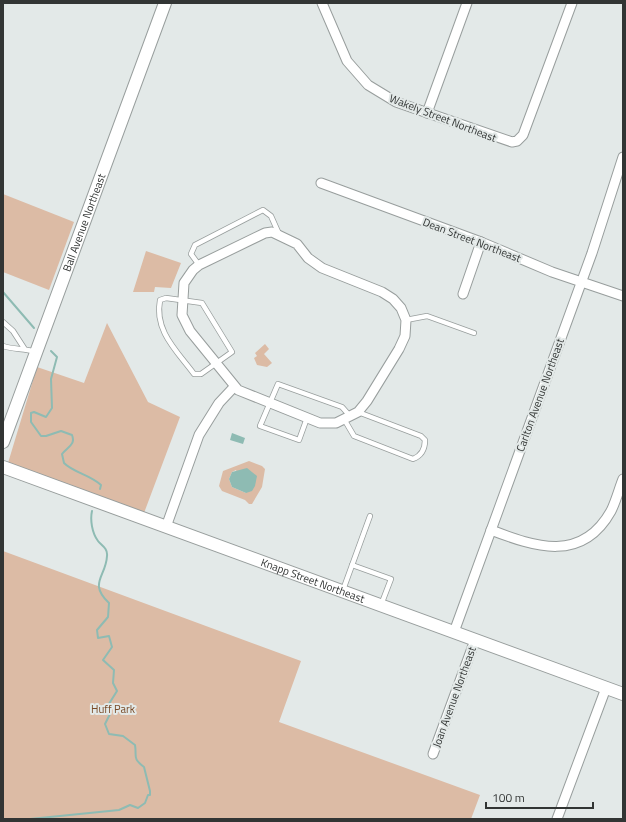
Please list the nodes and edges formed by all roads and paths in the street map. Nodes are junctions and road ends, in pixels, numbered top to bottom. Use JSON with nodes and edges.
{"nodes":[{"id":1,"x":164,"y":3,"type":"edge"},
{"id":2,"x":322,"y":3,"type":"edge"},
{"id":3,"x":467,"y":3,"type":"edge"},
{"id":4,"x":572,"y":3,"type":"edge"},
{"id":5,"x":427,"y":113,"type":"junction"},
{"id":6,"x":623,"y":157,"type":"edge"},
{"id":7,"x":321,"y":183,"type":"dead end"},
{"id":8,"x":279,"y":234,"type":"junction"},
{"id":9,"x":481,"y":242,"type":"junction"},
{"id":10,"x":199,"y":264,"type":"junction"},
{"id":11,"x":581,"y":282,"type":"junction"},
{"id":12,"x":463,"y":294,"type":"dead end"},
{"id":13,"x":623,"y":296,"type":"edge"},
{"id":14,"x":182,"y":300,"type":"junction"},
{"id":15,"x":406,"y":320,"type":"junction"},
{"id":16,"x":3,"y":322,"type":"edge"},
{"id":17,"x":474,"y":333,"type":"dead end"},
{"id":18,"x":3,"y":346,"type":"edge"},
{"id":19,"x":24,"y":348,"type":"junction"},
{"id":20,"x":36,"y":352,"type":"junction"},
{"id":21,"x":216,"y":365,"type":"junction"},
{"id":22,"x":234,"y":387,"type":"junction"},
{"id":23,"x":269,"y":403,"type":"junction"},
{"id":24,"x":351,"y":416,"type":"junction"},
{"id":25,"x":307,"y":418,"type":"junction"},
{"id":26,"x":3,"y":442,"type":"edge"},
{"id":27,"x":3,"y":467,"type":"edge"},
{"id":28,"x":623,"y":479,"type":"edge"},
{"id":29,"x":370,"y":516,"type":"dead end"},
{"id":30,"x":166,"y":528,"type":"junction"},
{"id":31,"x":491,"y":530,"type":"junction"},
{"id":32,"x":352,"y":565,"type":"junction"},
{"id":33,"x":342,"y":592,"type":"junction"},
{"id":34,"x":381,"y":606,"type":"junction"},
{"id":35,"x":454,"y":632,"type":"junction"},
{"id":36,"x":475,"y":640,"type":"junction"},
{"id":37,"x":606,"y":688,"type":"junction"},
{"id":38,"x":623,"y":694,"type":"edge"},
{"id":39,"x":433,"y":754,"type":"dead end"},
{"id":40,"x":557,"y":819,"type":"edge"}],
"edges":[{"from":1,"to":20,"type":"main road","name":"Ball Avenue Northeast"},
{"from":2,"to":5,"type":"street","name":"Wakely Street Northeast"},
{"from":3,"to":5,"type":"street"},
{"from":4,"to":5,"type":"street","name":"Wakely Street Northeast"},
{"from":6,"to":11,"type":"street","name":"Carlton Avenue Northeast"},
{"from":7,"to":9,"type":"street","name":"Dean Street Northeast"},
{"from":8,"to":10,"type":"street"},
{"from":8,"to":10,"type":"lane"},
{"from":8,"to":15,"type":"street"},
{"from":9,"to":11,"type":"street","name":"Dean Street Northeast"},
{"from":9,"to":12,"type":"street"},
{"from":10,"to":14,"type":"street"},
{"from":11,"to":13,"type":"street","name":"Dean Street Northeast"},
{"from":11,"to":31,"type":"street","name":"Carlton Avenue Northeast"},
{"from":14,"to":21,"type":"street"},
{"from":14,"to":21,"type":"lane"},
{"from":14,"to":21,"type":"lane"},
{"from":15,"to":17,"type":"lane"},
{"from":15,"to":24,"type":"street"},
{"from":16,"to":19,"type":"lane"},
{"from":18,"to":19,"type":"lane"},
{"from":19,"to":20,"type":"lane"},
{"from":20,"to":26,"type":"main road","name":"Ball Avenue Northeast"},
{"from":21,"to":22,"type":"street"},
{"from":22,"to":23,"type":"street"},
{"from":22,"to":30,"type":"street"},
{"from":23,"to":24,"type":"lane"},
{"from":23,"to":25,"type":"street"},
{"from":23,"to":25,"type":"lane"},
{"from":24,"to":24,"type":"lane"},
{"from":24,"to":25,"type":"street"},
{"from":27,"to":30,"type":"main road","name":"Knapp Street Northeast"},
{"from":28,"to":31,"type":"street"},
{"from":29,"to":32,"type":"lane"},
{"from":30,"to":33,"type":"main road","name":"Knapp Street Northeast"},
{"from":31,"to":35,"type":"street","name":"Carlton Avenue Northeast"},
{"from":32,"to":33,"type":"lane"},
{"from":32,"to":34,"type":"lane"},
{"from":33,"to":34,"type":"main road","name":"Knapp Street Northeast"},
{"from":34,"to":35,"type":"main road","name":"Knapp Street Northeast"},
{"from":35,"to":36,"type":"main road","name":"Knapp Street Northeast"},
{"from":36,"to":37,"type":"main road","name":"Knapp Street Northeast"},
{"from":36,"to":39,"type":"street","name":"Joan Avenue Northeast"},
{"from":37,"to":38,"type":"main road","name":"Knapp Street Northeast"},
{"from":37,"to":40,"type":"street"}]}
